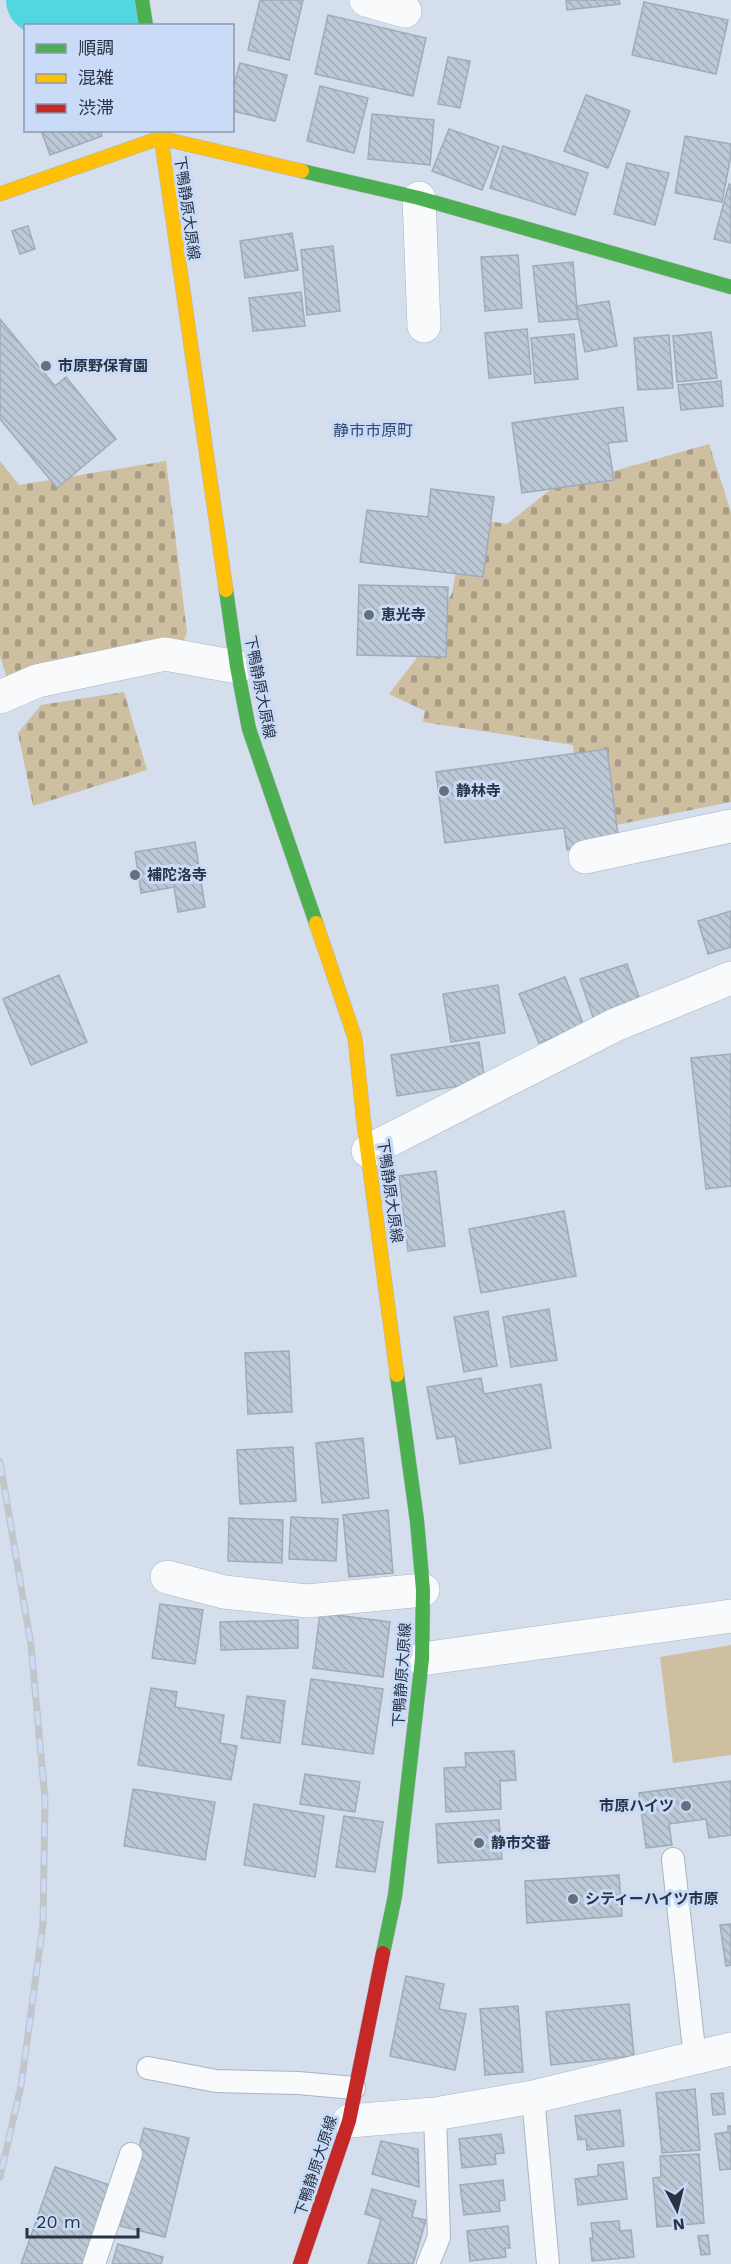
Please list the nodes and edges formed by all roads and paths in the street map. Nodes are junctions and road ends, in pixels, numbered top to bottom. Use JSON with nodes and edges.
{"nodes":[{"id":1,"x":142,"y":0,"type":"edge"},
{"id":2,"x":366,"y":0,"type":"edge"},
{"id":3,"x":405,"y":11,"type":"dead end"},
{"id":4,"x":146,"y":24,"type":"edge"},
{"id":5,"x":160,"y":134,"type":"edge"},
{"id":6,"x":0,"y":194,"type":"edge"},
{"id":7,"x":420,"y":198,"type":"junction"},
{"id":8,"x":731,"y":286,"type":"edge"},
{"id":9,"x":424,"y":326,"type":"dead end"},
{"id":10,"x":237,"y":667,"type":"junction"},
{"id":11,"x":0,"y":697,"type":"edge"},
{"id":12,"x":731,"y":826,"type":"edge"},
{"id":13,"x":585,"y":857,"type":"dead end"},
{"id":14,"x":731,"y":978,"type":"edge"},
{"id":15,"x":368,"y":1151,"type":"junction"},
{"id":16,"x":167,"y":1577,"type":"dead end"},
{"id":17,"x":423,"y":1590,"type":"junction"},
{"id":18,"x":731,"y":1616,"type":"edge"},
{"id":19,"x":422,"y":1659,"type":"junction"},
{"id":20,"x":674,"y":1859,"type":"dead end"},
{"id":21,"x":731,"y":2049,"type":"edge"},
{"id":22,"x":695,"y":2058,"type":"junction"},
{"id":23,"x":148,"y":2068,"type":"dead end"},
{"id":24,"x":354,"y":2088,"type":"junction"},
{"id":25,"x":533,"y":2097,"type":"junction"},
{"id":26,"x":435,"y":2114,"type":"junction"},
{"id":27,"x":349,"y":2121,"type":"junction"},
{"id":28,"x":131,"y":2154,"type":"dead end"},
{"id":29,"x":94,"y":2264,"type":"edge"},
{"id":30,"x":300,"y":2264,"type":"edge"},
{"id":31,"x":428,"y":2264,"type":"edge"},
{"id":32,"x":548,"y":2264,"type":"edge"}],
"edges":[{"from":1,"to":4,"type":"main road"},
{"from":2,"to":3,"type":"street"},
{"from":5,"to":6,"type":"main road"},
{"from":5,"to":7,"type":"main road"},
{"from":5,"to":10,"type":"main road","name":"下鴨静原大原線"},
{"from":7,"to":8,"type":"main road"},
{"from":7,"to":9,"type":"street"},
{"from":10,"to":11,"type":"street"},
{"from":10,"to":15,"type":"main road","name":"下鴨静原大原線"},
{"from":12,"to":13,"type":"street"},
{"from":14,"to":15,"type":"street"},
{"from":15,"to":17,"type":"main road","name":"下鴨静原大原線"},
{"from":16,"to":17,"type":"street"},
{"from":17,"to":19,"type":"main road","name":"下鴨静原大原線"},
{"from":18,"to":19,"type":"street"},
{"from":19,"to":24,"type":"main road","name":"下鴨静原大原線"},
{"from":20,"to":22,"type":"lane"},
{"from":21,"to":22,"type":"street"},
{"from":22,"to":25,"type":"street"},
{"from":23,"to":24,"type":"lane"},
{"from":24,"to":27,"type":"main road","name":"下鴨静原大原線"},
{"from":25,"to":26,"type":"street"},
{"from":25,"to":32,"type":"lane"},
{"from":26,"to":27,"type":"street"},
{"from":26,"to":31,"type":"lane"},
{"from":27,"to":30,"type":"main road","name":"下鴨静原大原線"},
{"from":28,"to":29,"type":"lane"}]}
